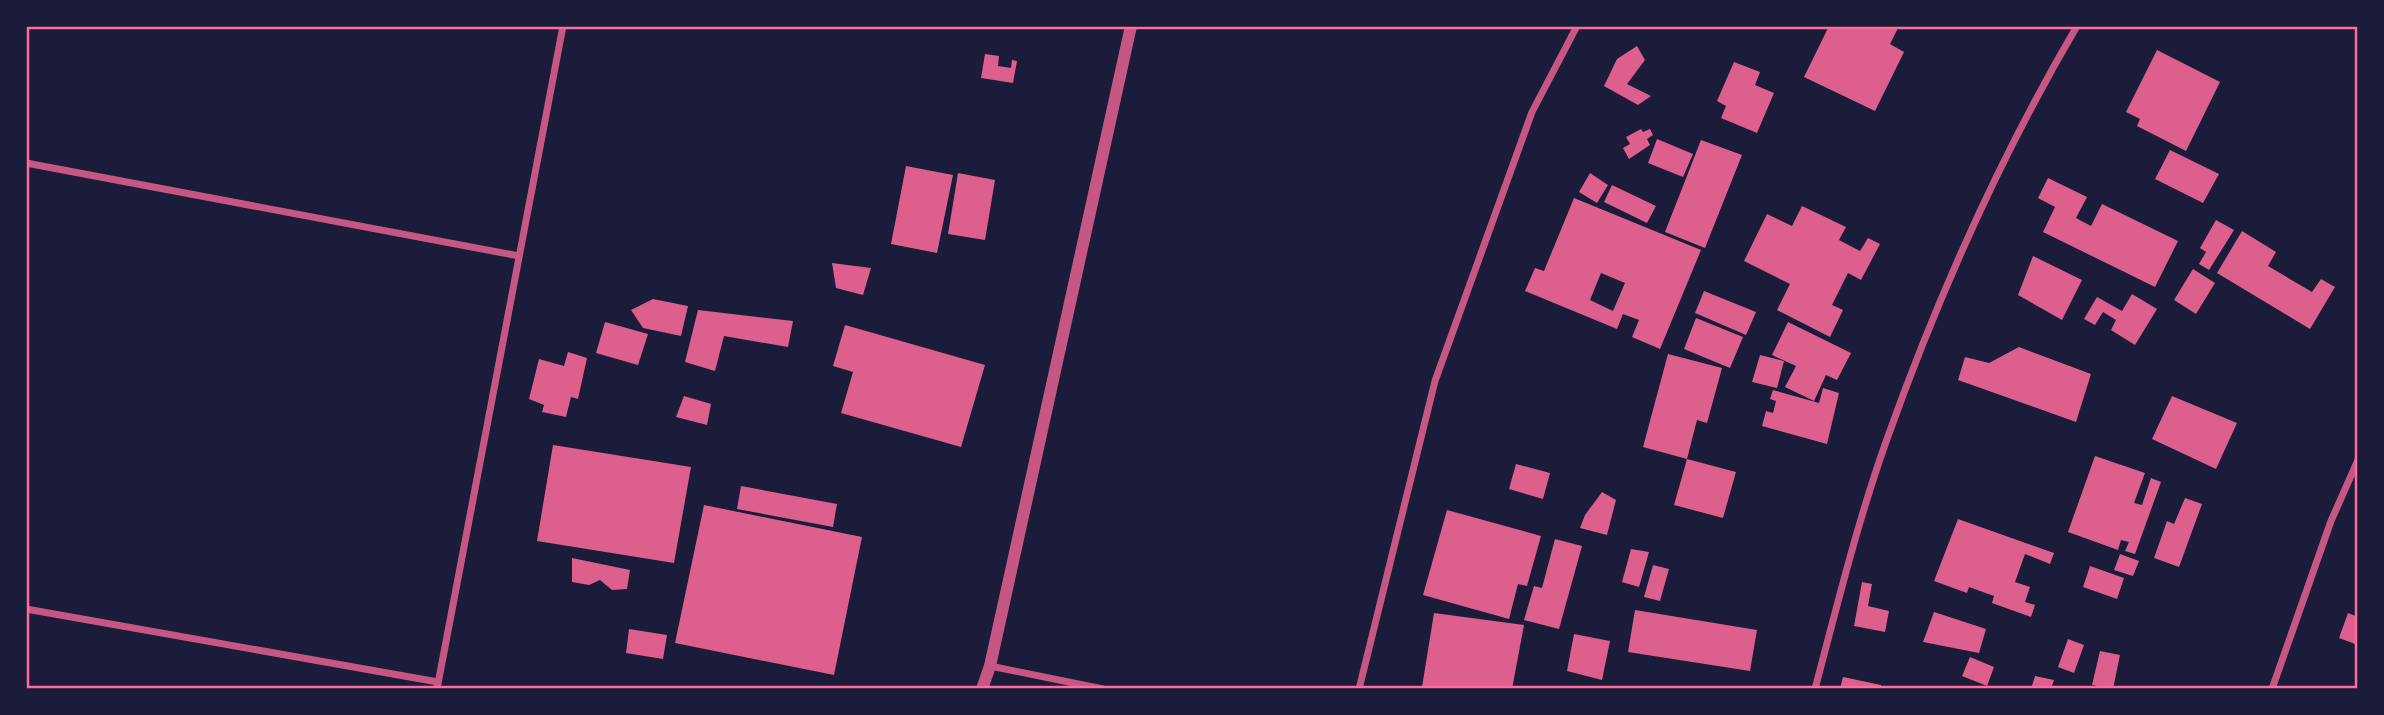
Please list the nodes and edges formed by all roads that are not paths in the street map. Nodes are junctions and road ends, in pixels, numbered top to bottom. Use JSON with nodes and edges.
{"nodes":[{"id":1,"x":563,"y":26,"type":"edge"},
{"id":2,"x":1131,"y":26,"type":"edge"},
{"id":3,"x":1577,"y":26,"type":"edge"},
{"id":4,"x":2077,"y":26,"type":"edge"},
{"id":5,"x":26,"y":163,"type":"edge"},
{"id":6,"x":519,"y":256,"type":"junction"},
{"id":7,"x":2358,"y":460,"type":"edge"},
{"id":8,"x":26,"y":608,"type":"edge"},
{"id":9,"x":990,"y":666,"type":"junction"},
{"id":10,"x":437,"y":685,"type":"edge"},
{"id":11,"x":982,"y":689,"type":"edge"},
{"id":12,"x":1103,"y":689,"type":"edge"},
{"id":13,"x":1359,"y":689,"type":"edge"},
{"id":14,"x":1815,"y":689,"type":"edge"},
{"id":15,"x":2272,"y":689,"type":"edge"}],
"edges":[{"from":1,"to":6,"type":"street"},
{"from":2,"to":9,"type":"street"},
{"from":3,"to":13,"type":"street"},
{"from":4,"to":14,"type":"street"},
{"from":5,"to":6,"type":"street"},
{"from":6,"to":10,"type":"street"},
{"from":7,"to":15,"type":"street"},
{"from":8,"to":10,"type":"street"},
{"from":9,"to":11,"type":"street"},
{"from":9,"to":12,"type":"street"}]}
